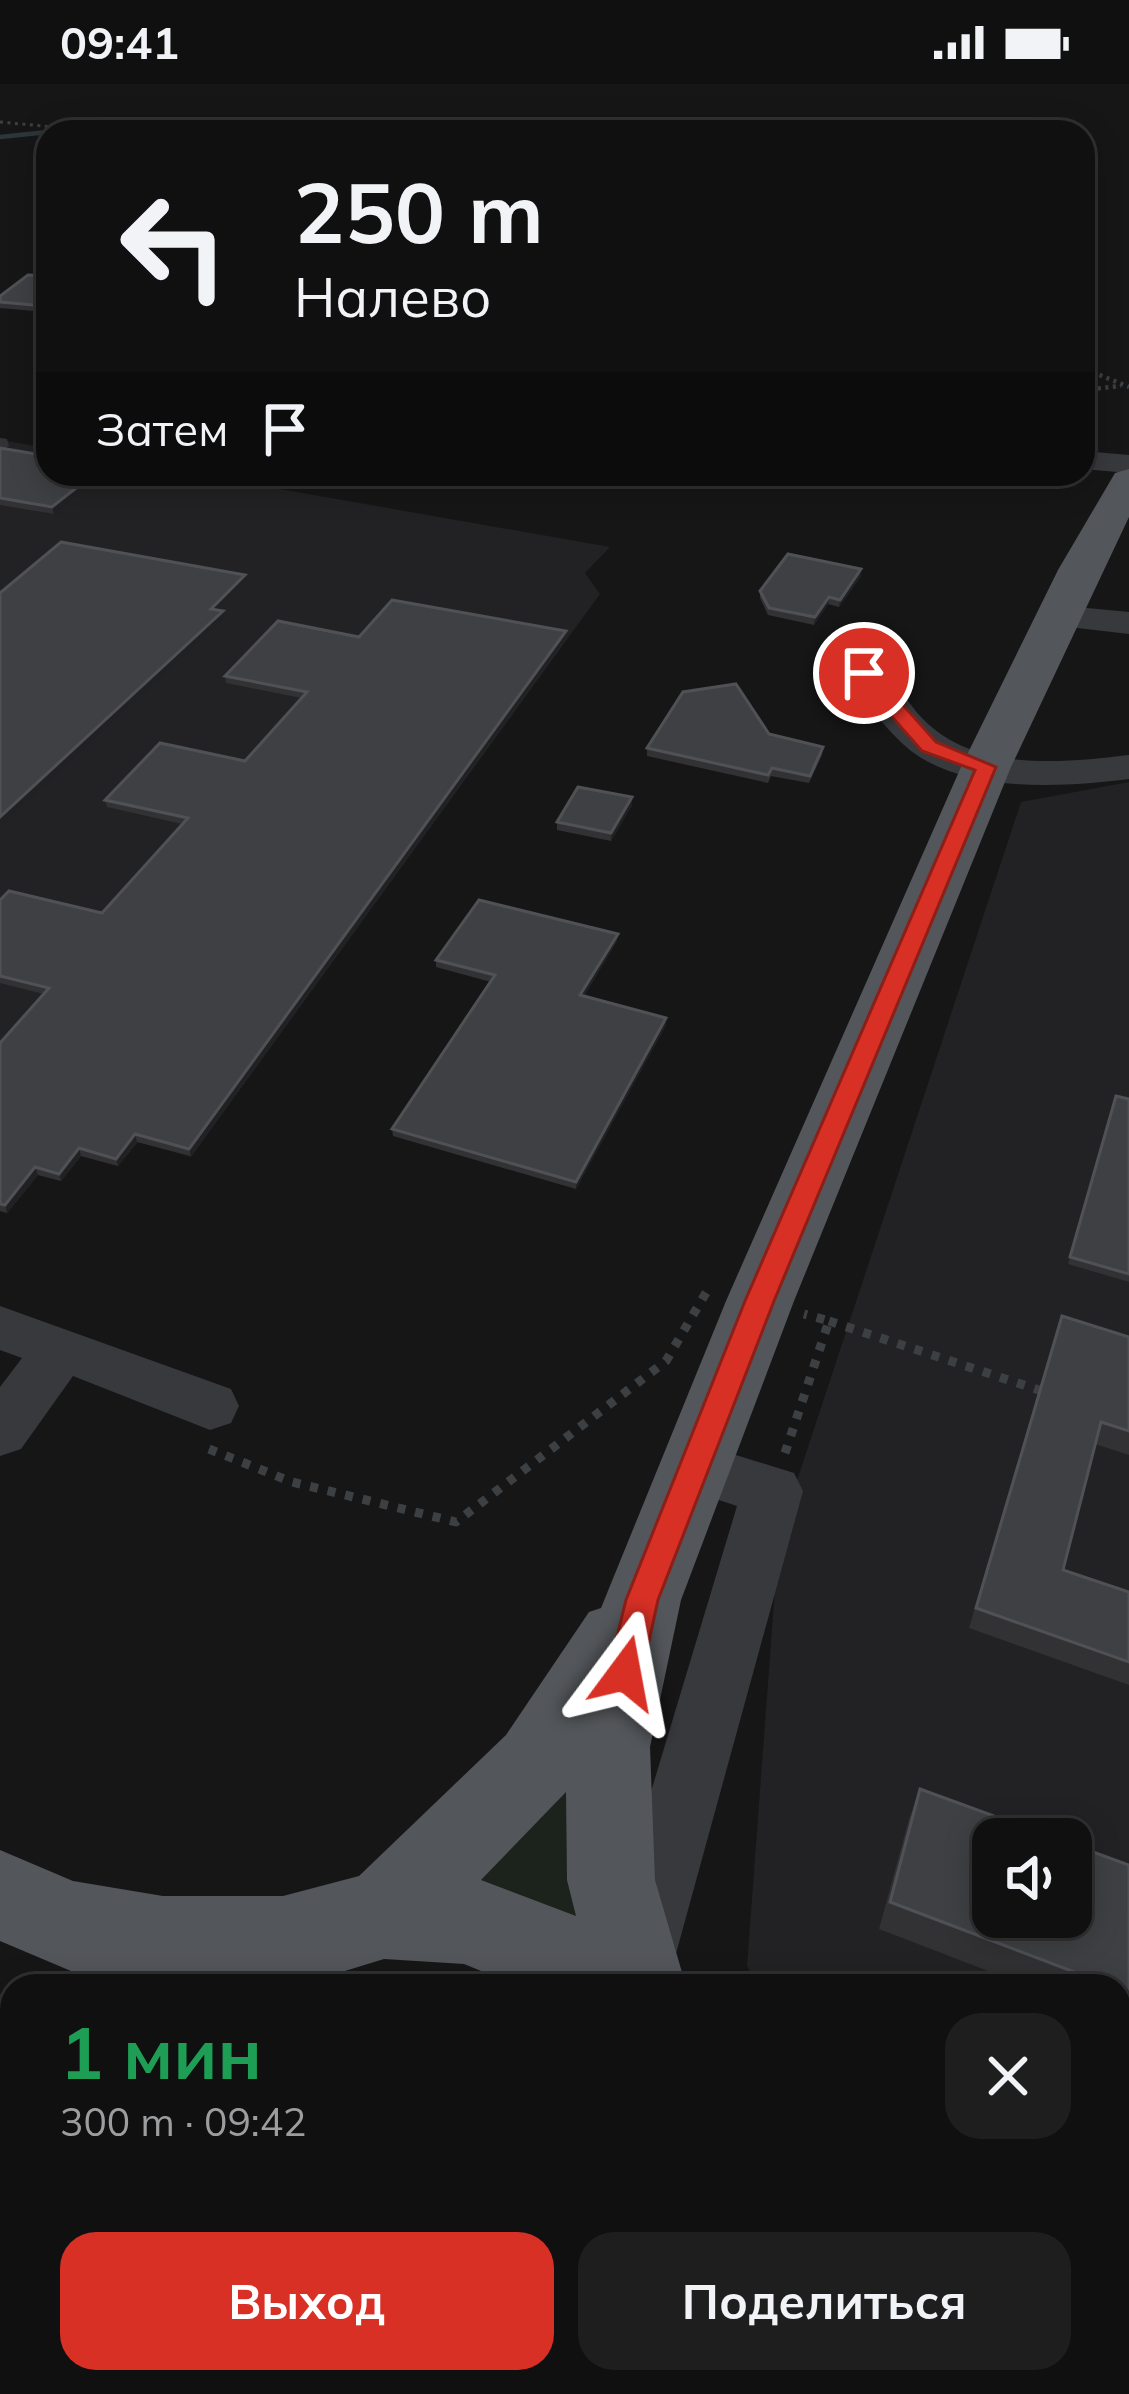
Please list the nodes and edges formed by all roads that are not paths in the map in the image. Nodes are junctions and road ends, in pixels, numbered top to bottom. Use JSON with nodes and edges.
{"nodes":[{"id":1,"x":1095,"y":470,"type":"edge"},
{"id":2,"x":1124,"y":495,"type":"edge"},
{"id":3,"x":1056,"y":616,"type":"junction"},
{"id":4,"x":1129,"y":623,"type":"edge"},
{"id":5,"x":864,"y":673,"type":"dead end"},
{"id":6,"x":986,"y":767,"type":"junction"},
{"id":7,"x":1129,"y":767,"type":"edge"},
{"id":8,"x":0,"y":1328,"type":"edge"},
{"id":9,"x":62,"y":1348,"type":"junction"},
{"id":10,"x":198,"y":1424,"type":"road end"},
{"id":11,"x":0,"y":1432,"type":"edge"},
{"id":12,"x":697,"y":1468,"type":"junction"},
{"id":13,"x":642,"y":1600,"type":"junction"},
{"id":14,"x":0,"y":1895,"type":"edge"},
{"id":15,"x":384,"y":1914,"type":"junction"},
{"id":16,"x":249,"y":1963,"type":"edge"},
{"id":17,"x":608,"y":1974,"type":"edge"},
{"id":18,"x":622,"y":1974,"type":"edge"},
{"id":19,"x":625,"y":1974,"type":"edge"}],
"edges":[{"from":1,"to":2,"type":"lane"},
{"from":2,"to":3,"type":"main road"},
{"from":3,"to":4,"type":"lane"},
{"from":3,"to":6,"type":"main road"},
{"from":5,"to":6,"type":"lane"},
{"from":6,"to":7,"type":"lane"},
{"from":6,"to":12,"type":"main road"},
{"from":8,"to":9,"type":"lane"},
{"from":9,"to":10,"type":"lane"},
{"from":9,"to":11,"type":"lane"},
{"from":12,"to":13,"type":"main road"},
{"from":12,"to":19,"type":"lane"},
{"from":13,"to":15,"type":"main road"},
{"from":13,"to":18,"type":"main road"},
{"from":14,"to":16,"type":"main road"},
{"from":15,"to":16,"type":"main road"},
{"from":15,"to":17,"type":"main road"}]}
